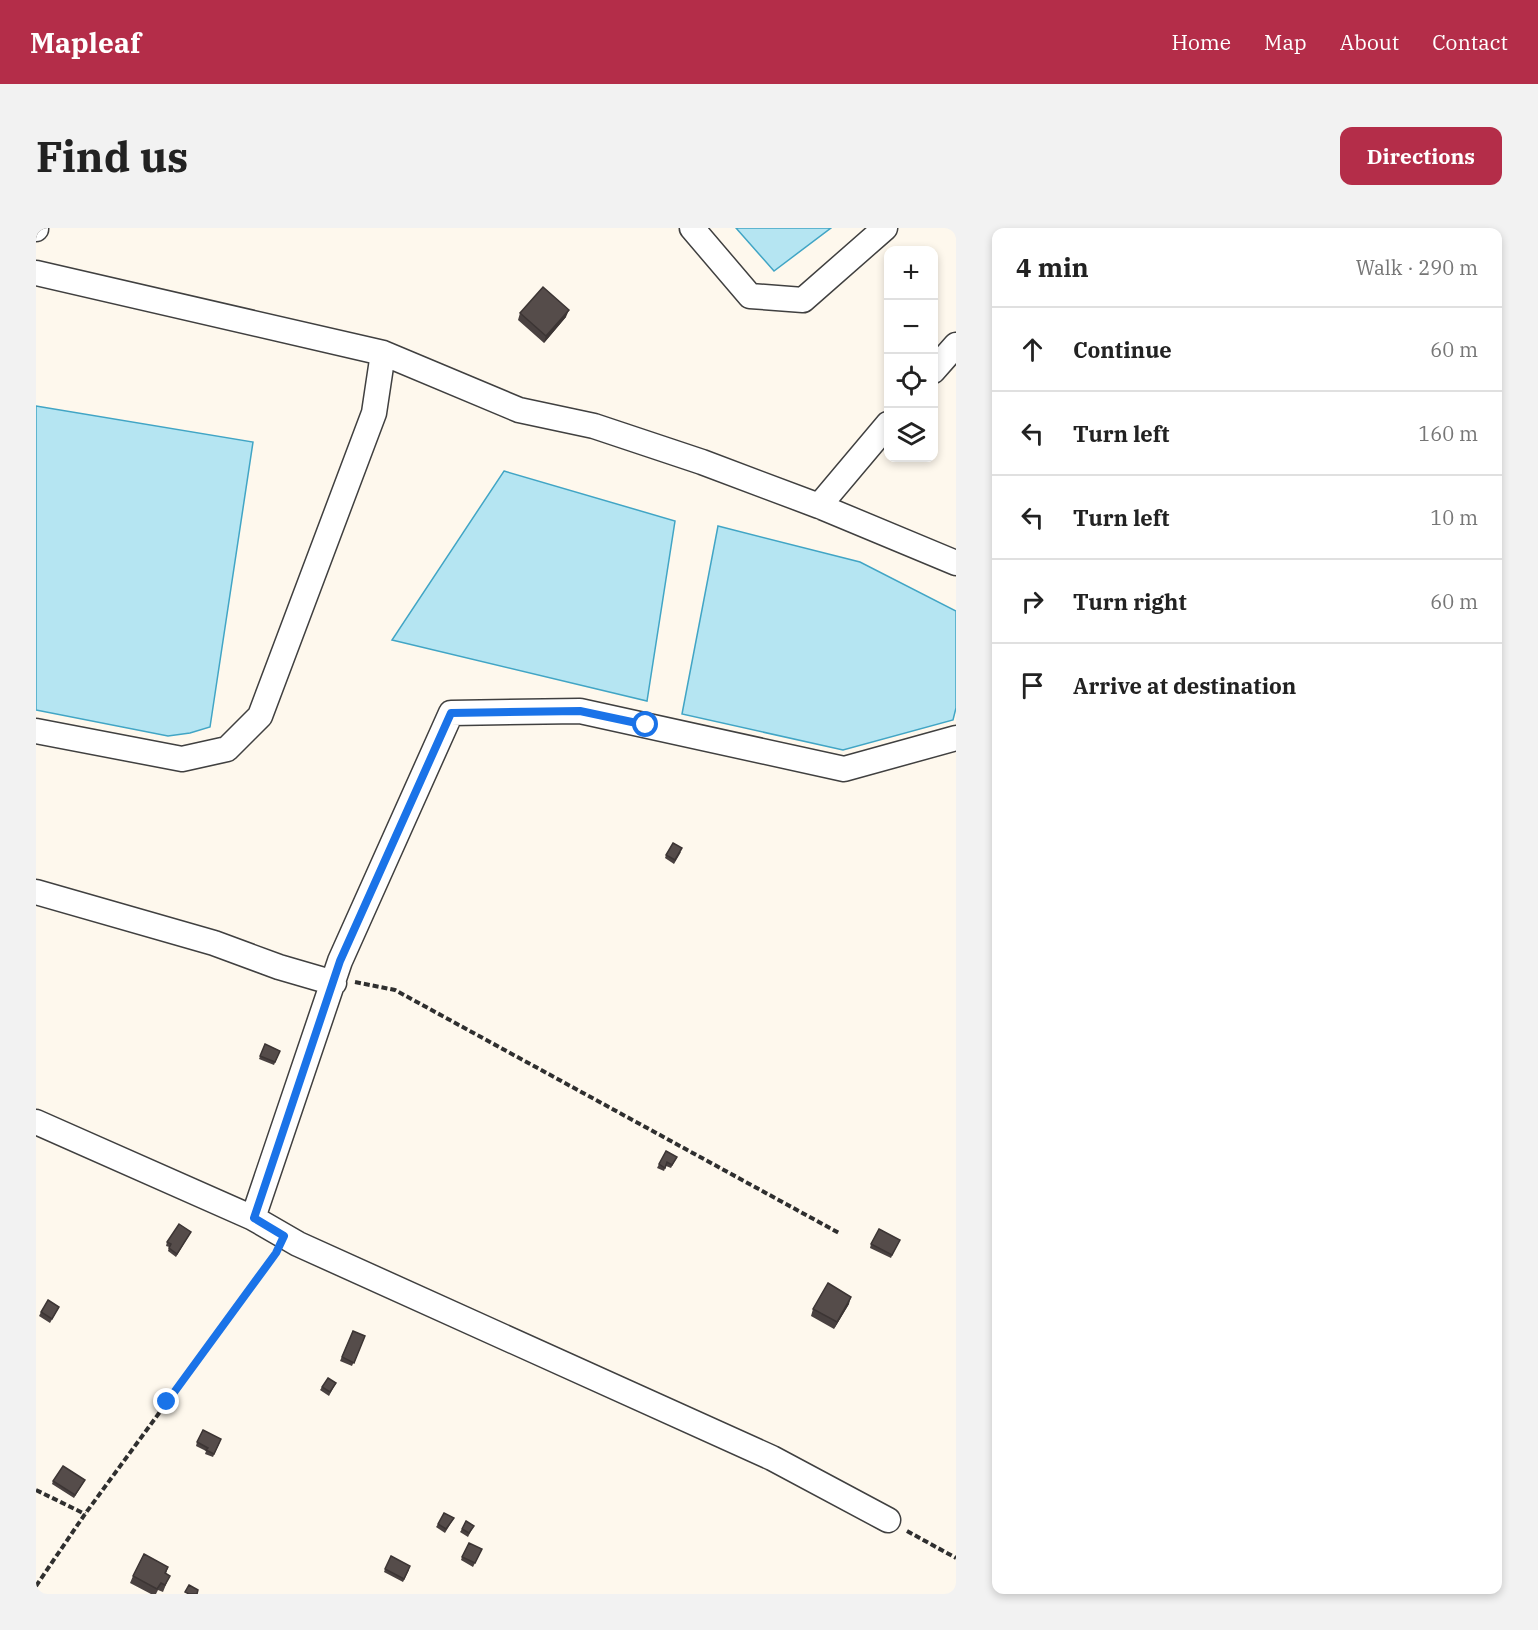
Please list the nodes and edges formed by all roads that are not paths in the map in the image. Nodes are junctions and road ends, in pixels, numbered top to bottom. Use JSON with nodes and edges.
{"nodes":[{"id":1,"x":692,"y":228,"type":"edge"},
{"id":2,"x":885,"y":228,"type":"edge"},
{"id":3,"x":36,"y":273,"type":"edge"},
{"id":4,"x":956,"y":345,"type":"edge"},
{"id":5,"x":383,"y":353,"type":"junction"},
{"id":6,"x":938,"y":365,"type":"edge"},
{"id":7,"x":884,"y":429,"type":"edge"},
{"id":8,"x":819,"y":506,"type":"junction"},
{"id":9,"x":956,"y":563,"type":"edge"},
{"id":10,"x":36,"y":731,"type":"edge"},
{"id":11,"x":956,"y":738,"type":"edge"},
{"id":12,"x":36,"y":892,"type":"edge"},
{"id":13,"x":334,"y":983,"type":"junction"},
{"id":14,"x":36,"y":1122,"type":"edge"},
{"id":15,"x":254,"y":1218,"type":"junction"},
{"id":16,"x":888,"y":1520,"type":"road end"}],
"edges":[{"from":1,"to":2,"type":"street"},
{"from":3,"to":5,"type":"street"},
{"from":4,"to":6,"type":"street"},
{"from":5,"to":8,"type":"street"},
{"from":5,"to":10,"type":"street"},
{"from":7,"to":8,"type":"street"},
{"from":8,"to":9,"type":"street"},
{"from":11,"to":13,"type":"street"},
{"from":12,"to":13,"type":"street"},
{"from":13,"to":15,"type":"street"},
{"from":14,"to":15,"type":"street"},
{"from":15,"to":16,"type":"street"}]}
